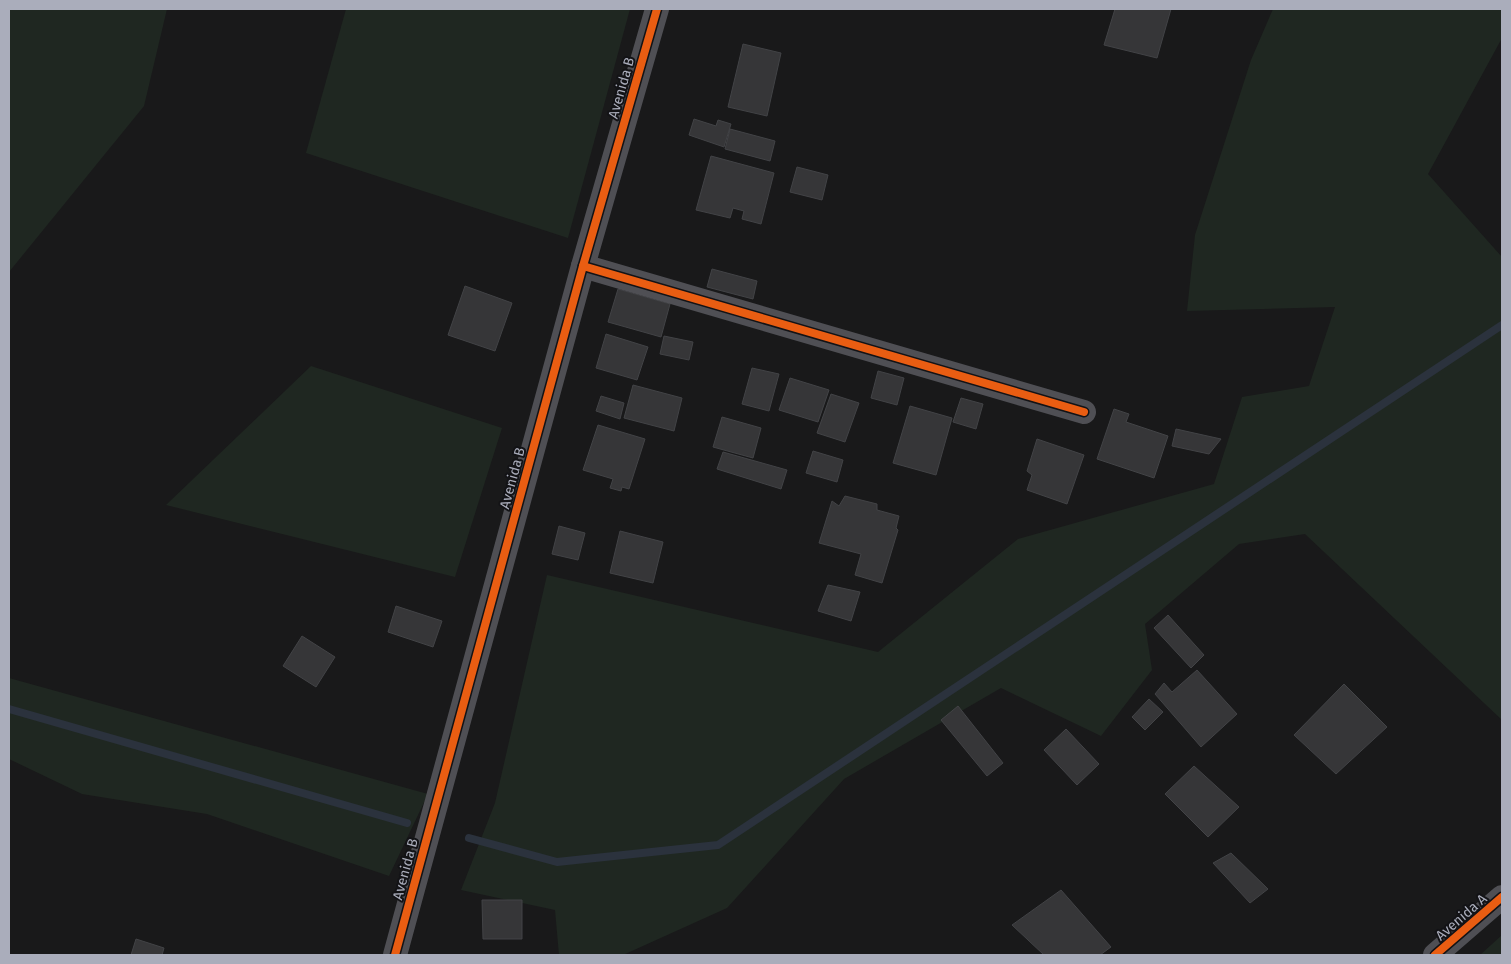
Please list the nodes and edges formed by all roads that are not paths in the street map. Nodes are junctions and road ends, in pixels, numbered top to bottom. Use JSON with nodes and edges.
{"nodes":[{"id":1,"x":657,"y":9,"type":"edge"},
{"id":2,"x":583,"y":266,"type":"junction"},
{"id":3,"x":1084,"y":412,"type":"dead end"},
{"id":4,"x":1502,"y":897,"type":"edge"},
{"id":5,"x":395,"y":955,"type":"edge"},
{"id":6,"x":1435,"y":955,"type":"edge"}],
"edges":[{"from":1,"to":2,"type":"street","name":"Avenida B"},
{"from":2,"to":3,"type":"street"},
{"from":2,"to":5,"type":"street","name":"Avenida B"},
{"from":4,"to":6,"type":"street","name":"Avenida A"}]}
